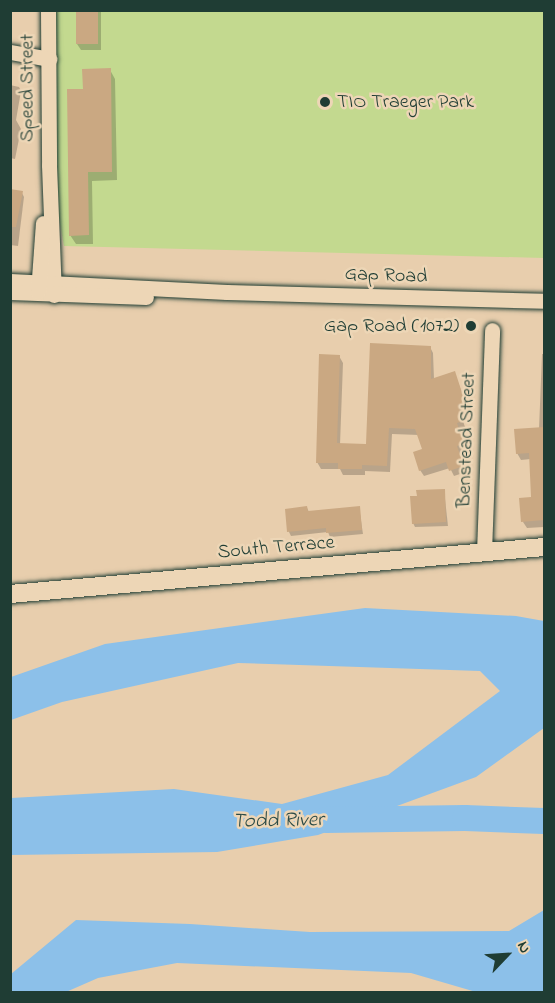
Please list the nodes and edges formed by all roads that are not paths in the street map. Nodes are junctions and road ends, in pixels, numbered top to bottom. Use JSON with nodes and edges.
{"nodes":[{"id":1,"x":48,"y":10,"type":"edge"},
{"id":2,"x":10,"y":52,"type":"edge"},
{"id":3,"x":49,"y":59,"type":"junction"},
{"id":4,"x":49,"y":165,"type":"junction"},
{"id":5,"x":10,"y":280,"type":"edge"},
{"id":6,"x":38,"y":289,"type":"junction"},
{"id":7,"x":54,"y":289,"type":"junction"},
{"id":8,"x":10,"y":292,"type":"edge"},
{"id":9,"x":544,"y":301,"type":"edge"},
{"id":10,"x":492,"y":330,"type":"dead end"},
{"id":11,"x":544,"y":547,"type":"edge"},
{"id":12,"x":484,"y":552,"type":"junction"},
{"id":13,"x":10,"y":594,"type":"edge"}],
"edges":[{"from":1,"to":3,"type":"street","name":"Speed Street"},
{"from":2,"to":3,"type":"street"},
{"from":3,"to":4,"type":"street","name":"Speed Street"},
{"from":4,"to":6,"type":"street","name":"Speed Street"},
{"from":4,"to":7,"type":"street","name":"Speed Street"},
{"from":5,"to":6,"type":"street","name":"Gap Road"},
{"from":6,"to":7,"type":"street","name":"Gap Road"},
{"from":6,"to":8,"type":"street","name":"Gap Road"},
{"from":7,"to":9,"type":"street","name":"Gap Road"},
{"from":10,"to":12,"type":"street","name":"Benstead Street"},
{"from":11,"to":12,"type":"street","name":"South Terrace"},
{"from":12,"to":13,"type":"street","name":"South Terrace"}]}
